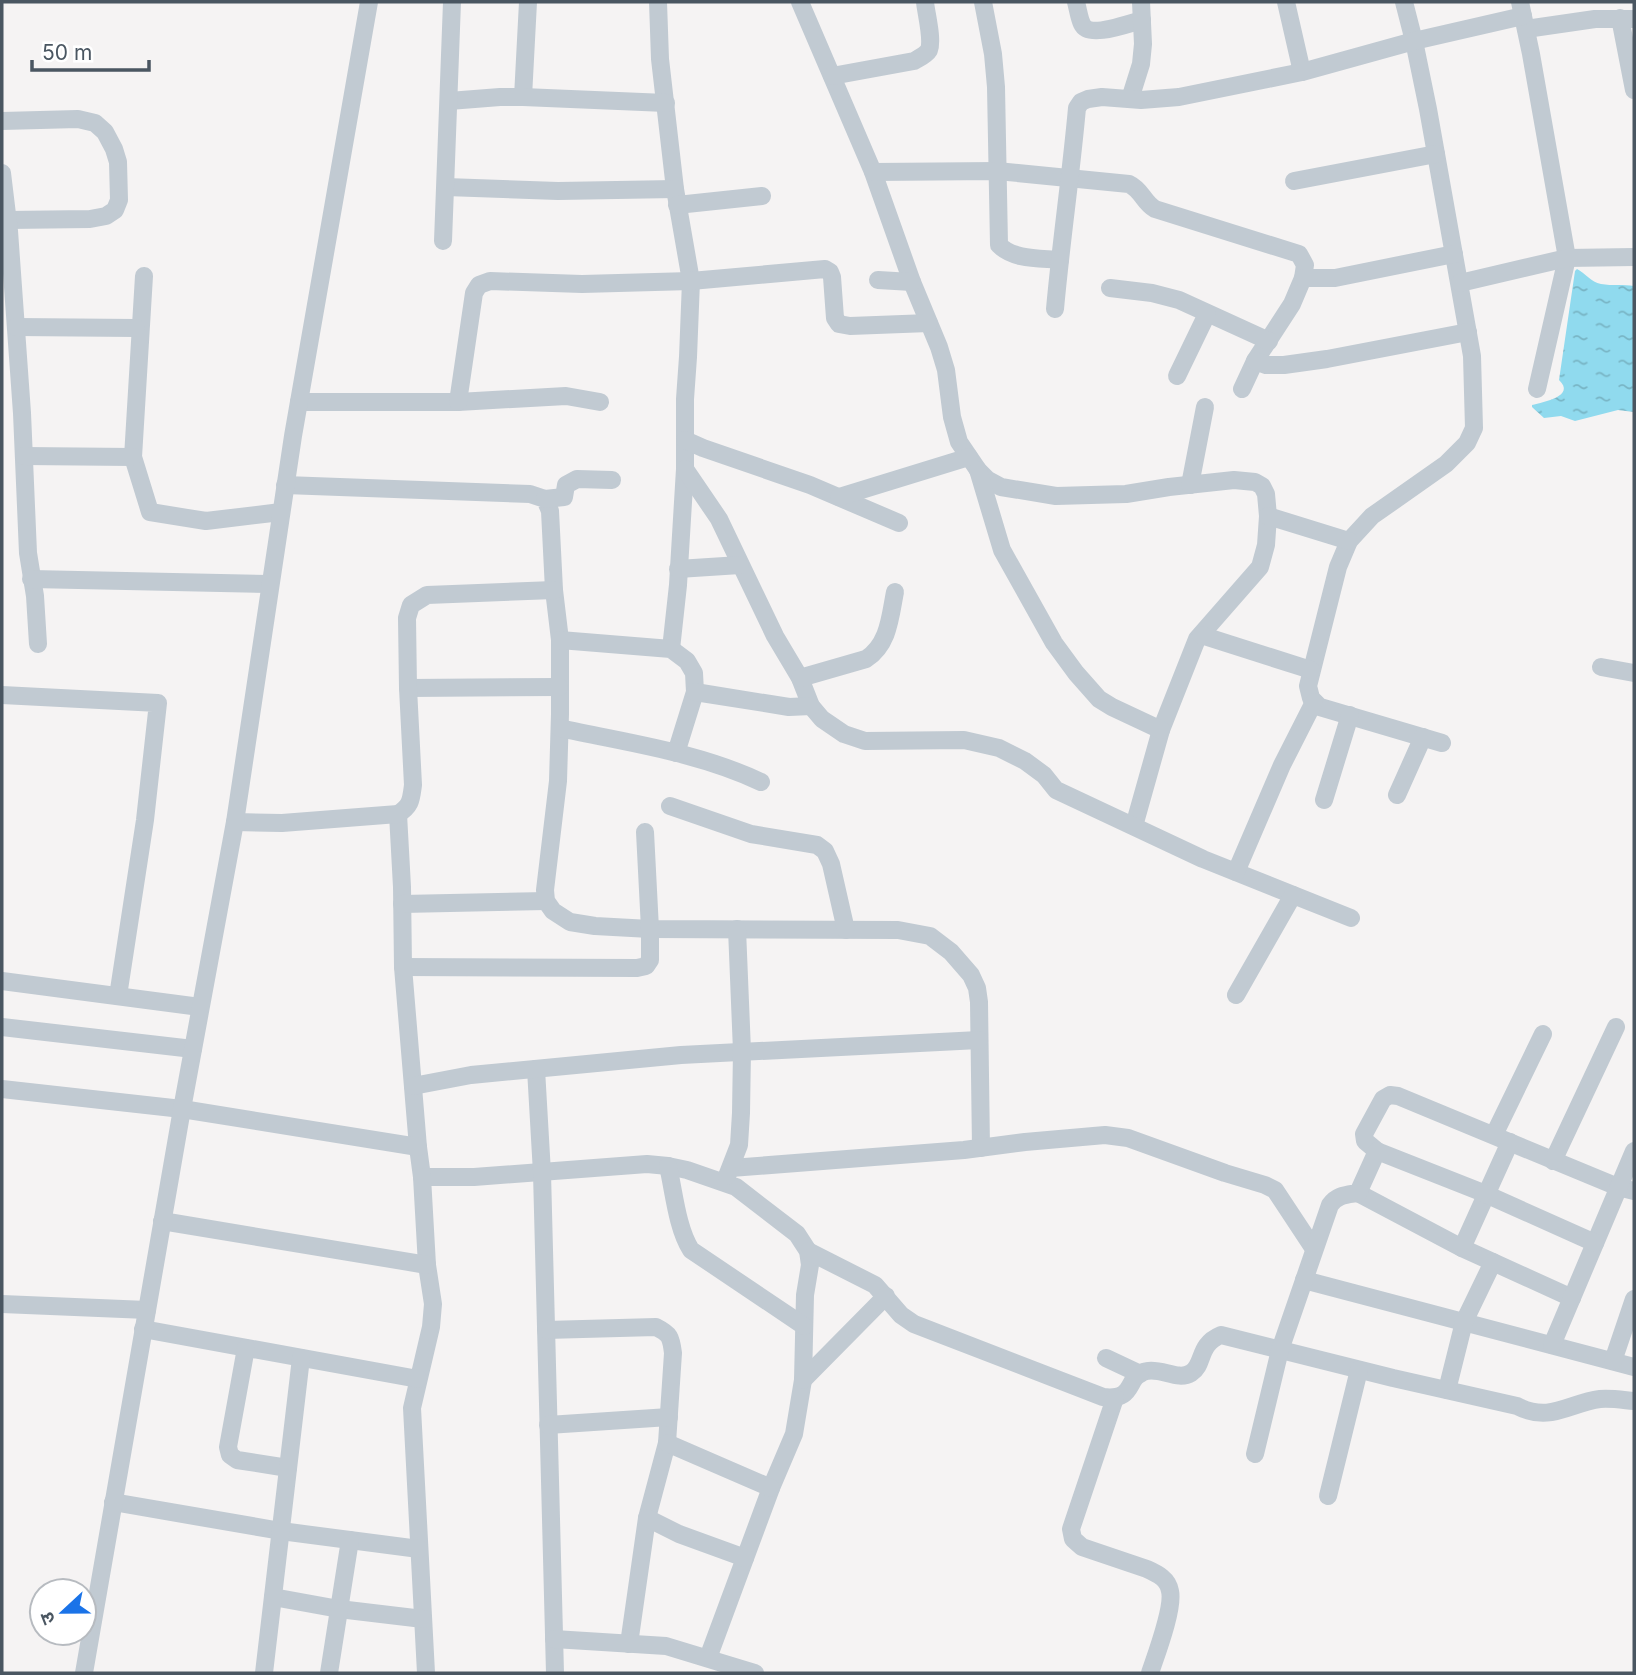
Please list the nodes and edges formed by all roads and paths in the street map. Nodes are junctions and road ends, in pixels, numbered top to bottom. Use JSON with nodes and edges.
{"nodes":[{"id":1,"x":369,"y":2,"type":"edge"},
{"id":2,"x":452,"y":2,"type":"edge"},
{"id":3,"x":528,"y":2,"type":"edge"},
{"id":4,"x":658,"y":2,"type":"edge"},
{"id":5,"x":800,"y":2,"type":"edge"},
{"id":6,"x":925,"y":2,"type":"edge"},
{"id":7,"x":983,"y":2,"type":"edge"},
{"id":8,"x":1076,"y":2,"type":"edge"},
{"id":9,"x":1141,"y":2,"type":"edge"},
{"id":10,"x":1286,"y":2,"type":"edge"},
{"id":11,"x":1405,"y":2,"type":"edge"},
{"id":12,"x":1523,"y":16,"type":"edge"},
{"id":13,"x":1627,"y":19,"type":"edge"},
{"id":14,"x":1142,"y":20,"type":"junction"},
{"id":15,"x":1414,"y":41,"type":"junction"},
{"id":16,"x":1302,"y":72,"type":"junction"},
{"id":17,"x":832,"y":76,"type":"junction"},
{"id":18,"x":1634,"y":90,"type":"edge"},
{"id":19,"x":523,"y":97,"type":"junction"},
{"id":20,"x":1130,"y":99,"type":"junction"},
{"id":21,"x":449,"y":102,"type":"junction"},
{"id":22,"x":666,"y":103,"type":"junction"},
{"id":23,"x":2,"y":121,"type":"edge"},
{"id":24,"x":1436,"y":154,"type":"junction"},
{"id":25,"x":997,"y":171,"type":"junction"},
{"id":26,"x":873,"y":172,"type":"junction"},
{"id":27,"x":2,"y":173,"type":"edge"},
{"id":28,"x":1071,"y":177,"type":"junction"},
{"id":29,"x":1294,"y":181,"type":"dead end"},
{"id":30,"x":446,"y":187,"type":"junction"},
{"id":31,"x":762,"y":196,"type":"dead end"},
{"id":32,"x":676,"y":197,"type":"junction"},
{"id":33,"x":8,"y":220,"type":"junction"},
{"id":34,"x":443,"y":241,"type":"dead end"},
{"id":35,"x":6,"y":251,"type":"edge"},
{"id":36,"x":1454,"y":254,"type":"junction"},
{"id":37,"x":1634,"y":257,"type":"edge"},
{"id":38,"x":1567,"y":258,"type":"junction"},
{"id":39,"x":1060,"y":260,"type":"junction"},
{"id":40,"x":144,"y":276,"type":"dead end"},
{"id":41,"x":1303,"y":278,"type":"junction"},
{"id":42,"x":878,"y":280,"type":"dead end"},
{"id":43,"x":691,"y":281,"type":"junction"},
{"id":44,"x":912,"y":282,"type":"junction"},
{"id":45,"x":1460,"y":283,"type":"junction"},
{"id":46,"x":1110,"y":288,"type":"dead end"},
{"id":47,"x":1055,"y":309,"type":"dead end"},
{"id":48,"x":1208,"y":314,"type":"junction"},
{"id":49,"x":929,"y":323,"type":"junction"},
{"id":50,"x":16,"y":327,"type":"junction"},
{"id":51,"x":136,"y":328,"type":"dead end"},
{"id":52,"x":1468,"y":332,"type":"junction"},
{"id":53,"x":1269,"y":341,"type":"junction"},
{"id":54,"x":1255,"y":361,"type":"junction"},
{"id":55,"x":1177,"y":376,"type":"dead end"},
{"id":56,"x":1537,"y":388,"type":"dead end"},
{"id":57,"x":1242,"y":389,"type":"dead end"},
{"id":58,"x":299,"y":402,"type":"junction"},
{"id":59,"x":458,"y":402,"type":"junction"},
{"id":60,"x":600,"y":402,"type":"dead end"},
{"id":61,"x":1205,"y":407,"type":"dead end"},
{"id":62,"x":685,"y":440,"type":"junction"},
{"id":63,"x":24,"y":456,"type":"junction"},
{"id":64,"x":133,"y":457,"type":"junction"},
{"id":65,"x":973,"y":463,"type":"junction"},
{"id":66,"x":685,"y":469,"type":"junction"},
{"id":67,"x":612,"y":480,"type":"dead end"},
{"id":68,"x":285,"y":485,"type":"junction"},
{"id":69,"x":1191,"y":485,"type":"junction"},
{"id":70,"x":839,"y":497,"type":"junction"},
{"id":71,"x":545,"y":499,"type":"junction"},
{"id":72,"x":281,"y":512,"type":"junction"},
{"id":73,"x":1268,"y":516,"type":"junction"},
{"id":74,"x":899,"y":523,"type":"dead end"},
{"id":75,"x":1349,"y":541,"type":"junction"},
{"id":76,"x":740,"y":565,"type":"junction"},
{"id":77,"x":678,"y":569,"type":"junction"},
{"id":78,"x":31,"y":579,"type":"junction"},
{"id":79,"x":270,"y":584,"type":"junction"},
{"id":80,"x":554,"y":590,"type":"junction"},
{"id":81,"x":895,"y":592,"type":"dead end"},
{"id":82,"x":1201,"y":635,"type":"junction"},
{"id":83,"x":560,"y":640,"type":"junction"},
{"id":84,"x":38,"y":644,"type":"dead end"},
{"id":85,"x":671,"y":649,"type":"junction"},
{"id":86,"x":1601,"y":667,"type":"dead end"},
{"id":87,"x":1311,"y":670,"type":"junction"},
{"id":88,"x":1634,"y":673,"type":"edge"},
{"id":89,"x":800,"y":678,"type":"junction"},
{"id":90,"x":559,"y":687,"type":"junction"},
{"id":91,"x":408,"y":688,"type":"junction"},
{"id":92,"x":695,"y":692,"type":"junction"},
{"id":93,"x":2,"y":695,"type":"edge"},
{"id":94,"x":1314,"y":702,"type":"junction"},
{"id":95,"x":811,"y":706,"type":"junction"},
{"id":96,"x":1350,"y":715,"type":"junction"},
{"id":97,"x":560,"y":728,"type":"junction"},
{"id":98,"x":1161,"y":730,"type":"junction"},
{"id":99,"x":1423,"y":737,"type":"junction"},
{"id":100,"x":1443,"y":743,"type":"dead end"},
{"id":101,"x":676,"y":753,"type":"junction"},
{"id":102,"x":761,"y":782,"type":"dead end"},
{"id":103,"x":1397,"y":795,"type":"dead end"},
{"id":104,"x":1324,"y":800,"type":"dead end"},
{"id":105,"x":670,"y":806,"type":"dead end"},
{"id":106,"x":398,"y":814,"type":"junction"},
{"id":107,"x":235,"y":821,"type":"junction"},
{"id":108,"x":1134,"y":826,"type":"junction"},
{"id":109,"x":645,"y":832,"type":"dead end"},
{"id":110,"x":1236,"y":872,"type":"junction"},
{"id":111,"x":1293,"y":895,"type":"junction"},
{"id":112,"x":546,"y":901,"type":"junction"},
{"id":113,"x":402,"y":904,"type":"junction"},
{"id":114,"x":1352,"y":918,"type":"dead end"},
{"id":115,"x":650,"y":929,"type":"junction"},
{"id":116,"x":737,"y":929,"type":"junction"},
{"id":117,"x":845,"y":930,"type":"junction"},
{"id":118,"x":403,"y":967,"type":"junction"},
{"id":119,"x":2,"y":981,"type":"edge"},
{"id":120,"x":1236,"y":995,"type":"dead end"},
{"id":121,"x":118,"y":996,"type":"junction"},
{"id":122,"x":200,"y":1007,"type":"junction"},
{"id":123,"x":2,"y":1027,"type":"edge"},
{"id":124,"x":1616,"y":1027,"type":"dead end"},
{"id":125,"x":1543,"y":1034,"type":"dead end"},
{"id":126,"x":979,"y":1040,"type":"junction"},
{"id":127,"x":193,"y":1049,"type":"junction"},
{"id":128,"x":742,"y":1051,"type":"junction"},
{"id":129,"x":536,"y":1069,"type":"junction"},
{"id":130,"x":413,"y":1086,"type":"junction"},
{"id":131,"x":2,"y":1089,"type":"edge"},
{"id":132,"x":181,"y":1109,"type":"junction"},
{"id":133,"x":1502,"y":1139,"type":"junction"},
{"id":134,"x":418,"y":1147,"type":"junction"},
{"id":135,"x":981,"y":1148,"type":"junction"},
{"id":136,"x":1634,"y":1151,"type":"edge"},
{"id":137,"x":1377,"y":1152,"type":"junction"},
{"id":138,"x":1553,"y":1161,"type":"junction"},
{"id":139,"x":668,"y":1166,"type":"junction"},
{"id":140,"x":542,"y":1172,"type":"junction"},
{"id":141,"x":727,"y":1175,"type":"junction"},
{"id":142,"x":422,"y":1177,"type":"junction"},
{"id":143,"x":1626,"y":1189,"type":"edge"},
{"id":144,"x":1358,"y":1194,"type":"junction"},
{"id":145,"x":1486,"y":1194,"type":"junction"},
{"id":146,"x":162,"y":1221,"type":"junction"},
{"id":147,"x":1595,"y":1244,"type":"junction"},
{"id":148,"x":1462,"y":1248,"type":"junction"},
{"id":149,"x":1314,"y":1249,"type":"junction"},
{"id":150,"x":808,"y":1251,"type":"junction"},
{"id":151,"x":1493,"y":1262,"type":"junction"},
{"id":152,"x":427,"y":1265,"type":"junction"},
{"id":153,"x":1304,"y":1280,"type":"junction"},
{"id":154,"x":886,"y":1296,"type":"junction"},
{"id":155,"x":1572,"y":1297,"type":"junction"},
{"id":156,"x":1634,"y":1299,"type":"edge"},
{"id":157,"x":2,"y":1304,"type":"edge"},
{"id":158,"x":148,"y":1310,"type":"junction"},
{"id":159,"x":1464,"y":1322,"type":"junction"},
{"id":160,"x":804,"y":1326,"type":"junction"},
{"id":161,"x":143,"y":1329,"type":"junction"},
{"id":162,"x":546,"y":1330,"type":"junction"},
{"id":163,"x":1552,"y":1345,"type":"junction"},
{"id":164,"x":246,"y":1348,"type":"junction"},
{"id":165,"x":1280,"y":1350,"type":"junction"},
{"id":166,"x":301,"y":1358,"type":"junction"},
{"id":167,"x":1106,"y":1358,"type":"dead end"},
{"id":168,"x":1613,"y":1362,"type":"junction"},
{"id":169,"x":1634,"y":1367,"type":"edge"},
{"id":170,"x":1359,"y":1370,"type":"junction"},
{"id":171,"x":1140,"y":1374,"type":"junction"},
{"id":172,"x":418,"y":1379,"type":"junction"},
{"id":173,"x":803,"y":1380,"type":"junction"},
{"id":174,"x":1447,"y":1390,"type":"junction"},
{"id":175,"x":1115,"y":1398,"type":"junction"},
{"id":176,"x":1634,"y":1401,"type":"edge"},
{"id":177,"x":669,"y":1418,"type":"junction"},
{"id":178,"x":548,"y":1425,"type":"junction"},
{"id":179,"x":667,"y":1443,"type":"junction"},
{"id":180,"x":1255,"y":1454,"type":"dead end"},
{"id":181,"x":288,"y":1468,"type":"junction"},
{"id":182,"x":771,"y":1488,"type":"junction"},
{"id":183,"x":1328,"y":1496,"type":"dead end"},
{"id":184,"x":113,"y":1502,"type":"junction"},
{"id":185,"x":647,"y":1518,"type":"junction"},
{"id":186,"x":281,"y":1531,"type":"junction"},
{"id":187,"x":350,"y":1540,"type":"junction"},
{"id":188,"x":419,"y":1549,"type":"junction"},
{"id":189,"x":745,"y":1558,"type":"junction"},
{"id":190,"x":273,"y":1597,"type":"junction"},
{"id":191,"x":339,"y":1609,"type":"junction"},
{"id":192,"x":423,"y":1619,"type":"junction"},
{"id":193,"x":554,"y":1639,"type":"junction"},
{"id":194,"x":629,"y":1644,"type":"junction"},
{"id":195,"x":708,"y":1658,"type":"junction"},
{"id":196,"x":84,"y":1673,"type":"edge"},
{"id":197,"x":264,"y":1673,"type":"edge"},
{"id":198,"x":329,"y":1673,"type":"edge"},
{"id":199,"x":426,"y":1673,"type":"edge"},
{"id":200,"x":555,"y":1673,"type":"edge"},
{"id":201,"x":755,"y":1673,"type":"edge"},
{"id":202,"x":1150,"y":1673,"type":"edge"}],
"edges":[{"from":1,"to":58,"type":"street"},
{"from":2,"to":21,"type":"street"},
{"from":3,"to":19,"type":"street"},
{"from":4,"to":22,"type":"street"},
{"from":5,"to":17,"type":"street"},
{"from":6,"to":17,"type":"street"},
{"from":7,"to":25,"type":"street"},
{"from":8,"to":14,"type":"street"},
{"from":9,"to":14,"type":"street"},
{"from":10,"to":16,"type":"street"},
{"from":11,"to":15,"type":"street"},
{"from":12,"to":13,"type":"street"},
{"from":12,"to":15,"type":"street"},
{"from":12,"to":38,"type":"street"},
{"from":13,"to":18,"type":"street"},
{"from":14,"to":20,"type":"street"},
{"from":15,"to":16,"type":"street"},
{"from":15,"to":24,"type":"street"},
{"from":16,"to":20,"type":"street"},
{"from":17,"to":26,"type":"street"},
{"from":19,"to":21,"type":"street"},
{"from":19,"to":22,"type":"street"},
{"from":20,"to":28,"type":"street"},
{"from":21,"to":30,"type":"street"},
{"from":22,"to":32,"type":"street"},
{"from":23,"to":33,"type":"street"},
{"from":24,"to":29,"type":"street"},
{"from":24,"to":36,"type":"street"},
{"from":25,"to":26,"type":"street"},
{"from":25,"to":28,"type":"street"},
{"from":25,"to":39,"type":"street"},
{"from":26,"to":44,"type":"street"},
{"from":27,"to":33,"type":"street"},
{"from":28,"to":39,"type":"street"},
{"from":28,"to":41,"type":"street"},
{"from":30,"to":32,"type":"street"},
{"from":30,"to":34,"type":"street"},
{"from":31,"to":32,"type":"street"},
{"from":32,"to":43,"type":"street"},
{"from":33,"to":35,"type":"street"},
{"from":35,"to":50,"type":"street"},
{"from":36,"to":41,"type":"street"},
{"from":36,"to":45,"type":"street"},
{"from":37,"to":38,"type":"street"},
{"from":38,"to":45,"type":"street"},
{"from":38,"to":56,"type":"street"},
{"from":39,"to":47,"type":"street"},
{"from":40,"to":64,"type":"street"},
{"from":41,"to":53,"type":"street"},
{"from":42,"to":44,"type":"street"},
{"from":43,"to":49,"type":"street"},
{"from":43,"to":59,"type":"street"},
{"from":43,"to":62,"type":"street"},
{"from":44,"to":49,"type":"street"},
{"from":45,"to":52,"type":"street"},
{"from":46,"to":48,"type":"street"},
{"from":48,"to":53,"type":"street"},
{"from":48,"to":55,"type":"street"},
{"from":49,"to":65,"type":"street"},
{"from":50,"to":51,"type":"street"},
{"from":50,"to":63,"type":"street"},
{"from":52,"to":54,"type":"street"},
{"from":52,"to":75,"type":"street"},
{"from":53,"to":54,"type":"street"},
{"from":54,"to":57,"type":"street"},
{"from":58,"to":59,"type":"street"},
{"from":58,"to":68,"type":"street"},
{"from":59,"to":60,"type":"street"},
{"from":61,"to":69,"type":"street"},
{"from":62,"to":66,"type":"street"},
{"from":62,"to":70,"type":"street"},
{"from":63,"to":64,"type":"street"},
{"from":63,"to":78,"type":"street"},
{"from":64,"to":72,"type":"street"},
{"from":65,"to":69,"type":"street"},
{"from":65,"to":70,"type":"street"},
{"from":65,"to":98,"type":"street"},
{"from":66,"to":76,"type":"street"},
{"from":66,"to":77,"type":"street"},
{"from":67,"to":71,"type":"street"},
{"from":68,"to":71,"type":"street"},
{"from":68,"to":72,"type":"street"},
{"from":69,"to":73,"type":"street"},
{"from":70,"to":74,"type":"street"},
{"from":71,"to":80,"type":"street"},
{"from":72,"to":79,"type":"street"},
{"from":73,"to":75,"type":"street"},
{"from":73,"to":82,"type":"street"},
{"from":75,"to":87,"type":"street"},
{"from":76,"to":77,"type":"street"},
{"from":76,"to":89,"type":"street"},
{"from":77,"to":85,"type":"street"},
{"from":78,"to":79,"type":"street"},
{"from":78,"to":84,"type":"street"},
{"from":79,"to":107,"type":"street"},
{"from":80,"to":83,"type":"street"},
{"from":80,"to":91,"type":"street"},
{"from":81,"to":89,"type":"street"},
{"from":82,"to":87,"type":"street"},
{"from":82,"to":98,"type":"street"},
{"from":83,"to":85,"type":"street"},
{"from":83,"to":90,"type":"street"},
{"from":85,"to":92,"type":"street"},
{"from":86,"to":88,"type":"street"},
{"from":87,"to":94,"type":"street"},
{"from":89,"to":95,"type":"street"},
{"from":90,"to":91,"type":"street"},
{"from":90,"to":97,"type":"street"},
{"from":91,"to":106,"type":"street"},
{"from":92,"to":95,"type":"street"},
{"from":92,"to":101,"type":"street"},
{"from":93,"to":121,"type":"street"},
{"from":94,"to":96,"type":"street"},
{"from":94,"to":110,"type":"street"},
{"from":95,"to":108,"type":"street"},
{"from":96,"to":99,"type":"street"},
{"from":96,"to":104,"type":"street"},
{"from":97,"to":101,"type":"street"},
{"from":97,"to":112,"type":"street"},
{"from":98,"to":108,"type":"street"},
{"from":99,"to":100,"type":"street"},
{"from":99,"to":103,"type":"street"},
{"from":101,"to":102,"type":"street"},
{"from":105,"to":117,"type":"street"},
{"from":106,"to":107,"type":"street"},
{"from":106,"to":113,"type":"street"},
{"from":107,"to":122,"type":"street"},
{"from":108,"to":110,"type":"street"},
{"from":109,"to":115,"type":"street"},
{"from":110,"to":111,"type":"street"},
{"from":111,"to":114,"type":"street"},
{"from":111,"to":120,"type":"street"},
{"from":112,"to":113,"type":"street"},
{"from":112,"to":115,"type":"street"},
{"from":113,"to":118,"type":"street"},
{"from":115,"to":116,"type":"street"},
{"from":115,"to":118,"type":"street"},
{"from":116,"to":117,"type":"street"},
{"from":116,"to":128,"type":"street"},
{"from":117,"to":126,"type":"street"},
{"from":118,"to":130,"type":"street"},
{"from":119,"to":121,"type":"street"},
{"from":121,"to":122,"type":"street"},
{"from":122,"to":127,"type":"street"},
{"from":123,"to":127,"type":"street"},
{"from":124,"to":138,"type":"street"},
{"from":125,"to":133,"type":"street"},
{"from":126,"to":128,"type":"street"},
{"from":126,"to":135,"type":"street"},
{"from":127,"to":132,"type":"street"},
{"from":128,"to":129,"type":"street"},
{"from":128,"to":141,"type":"street"},
{"from":129,"to":130,"type":"street"},
{"from":129,"to":140,"type":"street"},
{"from":130,"to":134,"type":"street"},
{"from":131,"to":132,"type":"street"},
{"from":132,"to":134,"type":"street"},
{"from":132,"to":146,"type":"street"},
{"from":133,"to":137,"type":"street"},
{"from":133,"to":138,"type":"street"},
{"from":133,"to":145,"type":"street"},
{"from":134,"to":142,"type":"street"},
{"from":135,"to":141,"type":"street"},
{"from":135,"to":149,"type":"street"},
{"from":136,"to":143,"type":"street"},
{"from":137,"to":144,"type":"street"},
{"from":137,"to":145,"type":"street"},
{"from":138,"to":143,"type":"street"},
{"from":139,"to":140,"type":"street"},
{"from":139,"to":141,"type":"street"},
{"from":139,"to":160,"type":"street"},
{"from":140,"to":142,"type":"street"},
{"from":140,"to":162,"type":"street"},
{"from":141,"to":150,"type":"street"},
{"from":142,"to":152,"type":"street"},
{"from":143,"to":147,"type":"street"},
{"from":144,"to":148,"type":"street"},
{"from":144,"to":149,"type":"street"},
{"from":145,"to":147,"type":"street"},
{"from":145,"to":148,"type":"street"},
{"from":146,"to":152,"type":"street"},
{"from":146,"to":158,"type":"street"},
{"from":147,"to":155,"type":"street"},
{"from":148,"to":151,"type":"street"},
{"from":149,"to":153,"type":"street"},
{"from":150,"to":154,"type":"street"},
{"from":150,"to":160,"type":"street"},
{"from":151,"to":155,"type":"street"},
{"from":151,"to":159,"type":"street"},
{"from":152,"to":172,"type":"street"},
{"from":153,"to":159,"type":"street"},
{"from":153,"to":165,"type":"street"},
{"from":154,"to":173,"type":"street"},
{"from":154,"to":175,"type":"street"},
{"from":155,"to":163,"type":"street"},
{"from":156,"to":168,"type":"street"},
{"from":157,"to":158,"type":"street"},
{"from":158,"to":161,"type":"street"},
{"from":159,"to":163,"type":"street"},
{"from":159,"to":174,"type":"street"},
{"from":160,"to":173,"type":"street"},
{"from":161,"to":164,"type":"street"},
{"from":161,"to":184,"type":"street"},
{"from":162,"to":177,"type":"street"},
{"from":162,"to":178,"type":"street"},
{"from":163,"to":168,"type":"street"},
{"from":164,"to":166,"type":"street"},
{"from":164,"to":181,"type":"street"},
{"from":165,"to":170,"type":"street"},
{"from":165,"to":171,"type":"street"},
{"from":165,"to":180,"type":"street"},
{"from":166,"to":172,"type":"street"},
{"from":166,"to":181,"type":"street"},
{"from":167,"to":171,"type":"street"},
{"from":168,"to":169,"type":"street"},
{"from":170,"to":174,"type":"street"},
{"from":170,"to":183,"type":"street"},
{"from":171,"to":175,"type":"street"},
{"from":172,"to":188,"type":"street"},
{"from":173,"to":182,"type":"street"},
{"from":174,"to":176,"type":"street"},
{"from":175,"to":202,"type":"street"},
{"from":177,"to":178,"type":"street"},
{"from":177,"to":179,"type":"street"},
{"from":178,"to":193,"type":"street"},
{"from":179,"to":182,"type":"street"},
{"from":179,"to":185,"type":"street"},
{"from":181,"to":186,"type":"street"},
{"from":182,"to":189,"type":"street"},
{"from":184,"to":186,"type":"street"},
{"from":184,"to":196,"type":"street"},
{"from":185,"to":189,"type":"street"},
{"from":185,"to":194,"type":"street"},
{"from":186,"to":187,"type":"street"},
{"from":186,"to":190,"type":"street"},
{"from":187,"to":188,"type":"street"},
{"from":187,"to":191,"type":"street"},
{"from":188,"to":192,"type":"street"},
{"from":189,"to":195,"type":"street"},
{"from":190,"to":191,"type":"street"},
{"from":190,"to":197,"type":"street"},
{"from":191,"to":192,"type":"street"},
{"from":191,"to":198,"type":"street"},
{"from":192,"to":199,"type":"street"},
{"from":193,"to":194,"type":"street"},
{"from":193,"to":200,"type":"street"},
{"from":194,"to":195,"type":"street"},
{"from":195,"to":201,"type":"street"}]}
